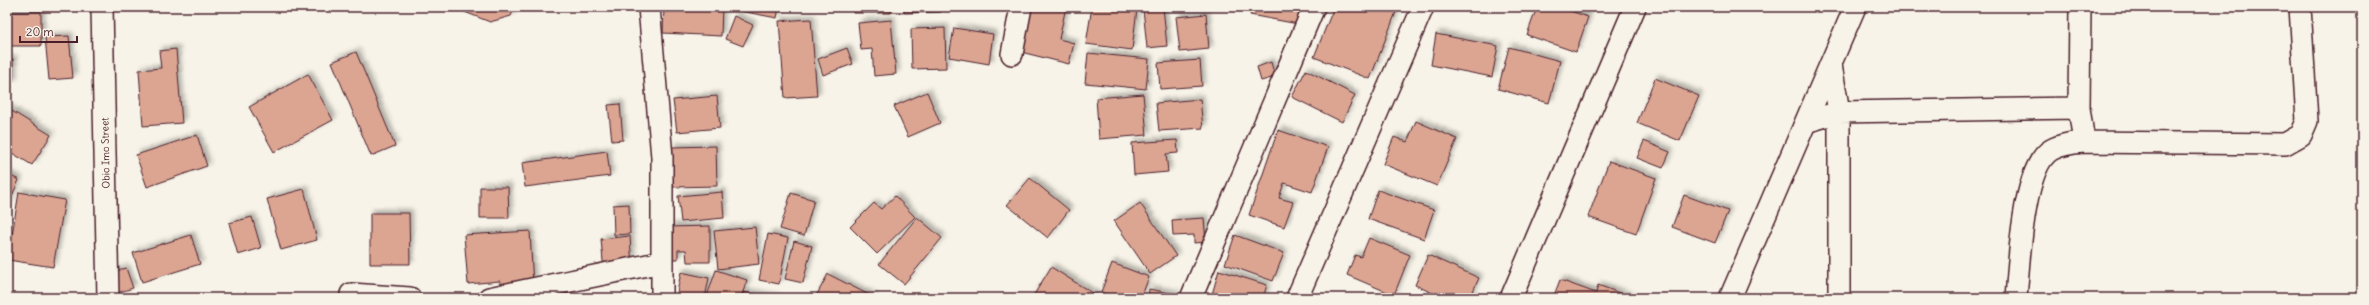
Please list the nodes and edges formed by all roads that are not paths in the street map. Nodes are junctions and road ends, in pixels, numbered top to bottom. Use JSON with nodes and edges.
{"nodes":[{"id":1,"x":102,"y":7,"type":"edge"},
{"id":2,"x":649,"y":7,"type":"edge"},
{"id":3,"x":1021,"y":7,"type":"edge"},
{"id":4,"x":1314,"y":7,"type":"edge"},
{"id":5,"x":1423,"y":7,"type":"edge"},
{"id":6,"x":1635,"y":7,"type":"edge"},
{"id":7,"x":1855,"y":7,"type":"edge"},
{"id":8,"x":2080,"y":7,"type":"edge"},
{"id":9,"x":2300,"y":7,"type":"edge"},
{"id":10,"x":1012,"y":54,"type":"dead end"},
{"id":11,"x":1831,"y":65,"type":"junction"},
{"id":12,"x":2079,"y":108,"type":"junction"},
{"id":13,"x":1839,"y":112,"type":"junction"},
{"id":14,"x":1806,"y":122,"type":"junction"},
{"id":15,"x":2084,"y":142,"type":"junction"},
{"id":16,"x":662,"y":262,"type":"junction"},
{"id":17,"x":351,"y":294,"type":"dead end"},
{"id":18,"x":108,"y":298,"type":"edge"},
{"id":19,"x":410,"y":298,"type":"edge"},
{"id":20,"x":489,"y":298,"type":"edge"},
{"id":21,"x":662,"y":298,"type":"edge"},
{"id":22,"x":1191,"y":298,"type":"edge"},
{"id":23,"x":1297,"y":298,"type":"edge"},
{"id":24,"x":1511,"y":298,"type":"edge"},
{"id":25,"x":1730,"y":298,"type":"edge"},
{"id":26,"x":1839,"y":298,"type":"edge"},
{"id":27,"x":2016,"y":298,"type":"edge"}],
"edges":[{"from":1,"to":18,"type":"street","name":"Obio Imo Street"},
{"from":2,"to":16,"type":"street"},
{"from":3,"to":10,"type":"street"},
{"from":4,"to":22,"type":"street"},
{"from":5,"to":23,"type":"street"},
{"from":6,"to":24,"type":"street"},
{"from":7,"to":11,"type":"street"},
{"from":8,"to":12,"type":"street"},
{"from":9,"to":15,"type":"street"},
{"from":11,"to":13,"type":"street"},
{"from":11,"to":14,"type":"street"},
{"from":12,"to":13,"type":"street"},
{"from":12,"to":15,"type":"street"},
{"from":13,"to":14,"type":"street"},
{"from":13,"to":26,"type":"street"},
{"from":14,"to":25,"type":"street"},
{"from":15,"to":27,"type":"street"},
{"from":16,"to":20,"type":"street"},
{"from":16,"to":21,"type":"street"},
{"from":17,"to":19,"type":"street"}]}
